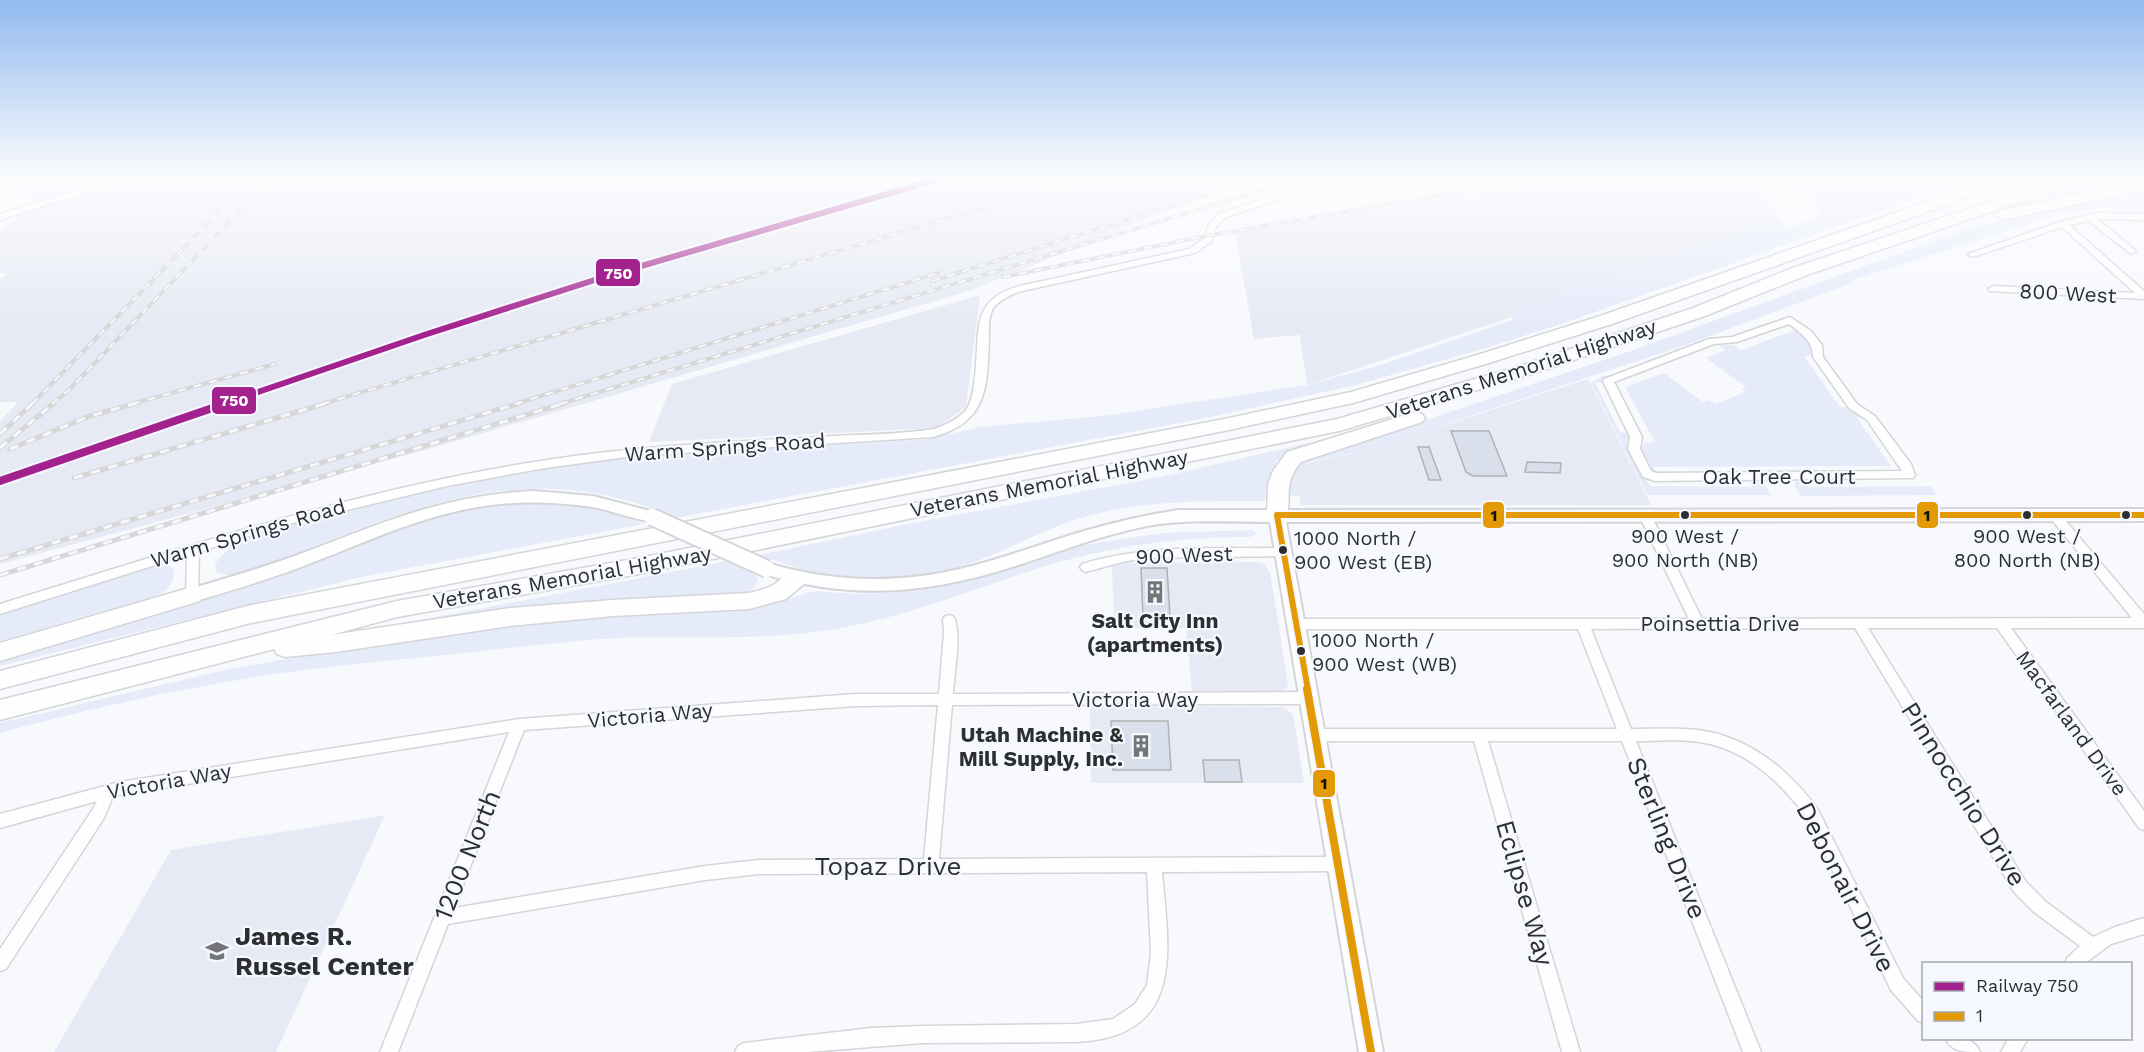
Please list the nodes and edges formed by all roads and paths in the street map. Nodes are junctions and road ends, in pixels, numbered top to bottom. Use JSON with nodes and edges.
{"nodes":[{"id":1,"x":1212,"y":227,"type":"edge"},
{"id":2,"x":1867,"y":227,"type":"edge"},
{"id":3,"x":1932,"y":227,"type":"edge"},
{"id":4,"x":1952,"y":227,"type":"edge"},
{"id":5,"x":2054,"y":227,"type":"edge"},
{"id":6,"x":2066,"y":227,"type":"edge"},
{"id":7,"x":2102,"y":227,"type":"edge"},
{"id":8,"x":1882,"y":244,"type":"junction"},
{"id":9,"x":2131,"y":251,"type":"dead end"},
{"id":10,"x":1973,"y":254,"type":"dead end"},
{"id":11,"x":1993,"y":289,"type":"dead end"},
{"id":12,"x":2144,"y":296,"type":"edge"},
{"id":13,"x":1699,"y":312,"type":"junction"},
{"id":14,"x":1649,"y":475,"type":"joint"},
{"id":15,"x":1277,"y":515,"type":"junction"},
{"id":16,"x":1645,"y":515,"type":"junction"},
{"id":17,"x":2054,"y":515,"type":"junction"},
{"id":18,"x":2144,"y":515,"type":"edge"},
{"id":19,"x":193,"y":548,"type":"junction"},
{"id":20,"x":1284,"y":552,"type":"junction"},
{"id":21,"x":1086,"y":567,"type":"dead end"},
{"id":22,"x":796,"y":579,"type":"junction"},
{"id":23,"x":192,"y":595,"type":"junction"},
{"id":24,"x":0,"y":609,"type":"edge"},
{"id":25,"x":949,"y":620,"type":"dead end"},
{"id":26,"x":1582,"y":623,"type":"junction"},
{"id":27,"x":1698,"y":623,"type":"junction"},
{"id":28,"x":1858,"y":623,"type":"junction"},
{"id":29,"x":2000,"y":623,"type":"junction"},
{"id":30,"x":2144,"y":623,"type":"edge"},
{"id":31,"x":1296,"y":624,"type":"junction"},
{"id":32,"x":0,"y":652,"type":"edge"},
{"id":33,"x":210,"y":655,"type":"junction"},
{"id":34,"x":0,"y":680,"type":"edge"},
{"id":35,"x":1309,"y":698,"type":"junction"},
{"id":36,"x":946,"y":699,"type":"junction"},
{"id":37,"x":0,"y":710,"type":"edge"},
{"id":38,"x":519,"y":725,"type":"junction"},
{"id":39,"x":1315,"y":735,"type":"junction"},
{"id":40,"x":1479,"y":735,"type":"junction"},
{"id":41,"x":1626,"y":735,"type":"junction"},
{"id":42,"x":108,"y":791,"type":"junction"},
{"id":43,"x":0,"y":821,"type":"edge"},
{"id":44,"x":2144,"y":823,"type":"edge"},
{"id":45,"x":1338,"y":864,"type":"junction"},
{"id":46,"x":1154,"y":865,"type":"junction"},
{"id":47,"x":931,"y":866,"type":"junction"},
{"id":48,"x":443,"y":917,"type":"junction"},
{"id":49,"x":2144,"y":926,"type":"edge"},
{"id":50,"x":2092,"y":946,"type":"junction"},
{"id":51,"x":2074,"y":962,"type":"edge"},
{"id":52,"x":0,"y":963,"type":"edge"},
{"id":53,"x":1922,"y":1014,"type":"edge"},
{"id":54,"x":1956,"y":1040,"type":"edge"},
{"id":55,"x":389,"y":1052,"type":"edge"},
{"id":56,"x":744,"y":1052,"type":"edge"},
{"id":57,"x":1371,"y":1052,"type":"edge"},
{"id":58,"x":1571,"y":1052,"type":"edge"},
{"id":59,"x":1752,"y":1052,"type":"edge"},
{"id":60,"x":1971,"y":1052,"type":"edge"}],
"edges":[{"from":1,"to":19,"type":"street","name":"Warm Springs Road"},
{"from":2,"to":34,"type":"highway","name":"Veterans Memorial Highway"},
{"from":3,"to":8,"type":"highway","name":"Veterans Memorial Highway"},
{"from":4,"to":8,"type":"highway"},
{"from":5,"to":10,"type":"street"},
{"from":6,"to":12,"type":"street"},
{"from":7,"to":9,"type":"street"},
{"from":8,"to":13,"type":"highway","name":"Veterans Memorial Highway"},
{"from":11,"to":12,"type":"street","name":"800 West"},
{"from":13,"to":15,"type":"highway"},
{"from":13,"to":33,"type":"highway","name":"Veterans Memorial Highway"},
{"from":14,"to":14,"type":"street","name":"Oak Tree Court"},
{"from":15,"to":16,"type":"main road"},
{"from":15,"to":20,"type":"main road"},
{"from":15,"to":22,"type":"main road"},
{"from":16,"to":17,"type":"main road"},
{"from":16,"to":27,"type":"street"},
{"from":17,"to":18,"type":"main road"},
{"from":17,"to":30,"type":"street"},
{"from":19,"to":23,"type":"street"},
{"from":19,"to":24,"type":"street","name":"Warm Springs Road"},
{"from":20,"to":21,"type":"street","name":"900 West"},
{"from":20,"to":31,"type":"main road"},
{"from":22,"to":23,"type":"main road","bridge":true},
{"from":22,"to":33,"type":"highway"},
{"from":23,"to":32,"type":"highway"},
{"from":25,"to":36,"type":"street"},
{"from":26,"to":27,"type":"street","name":"Poinsettia Drive"},
{"from":26,"to":31,"type":"street","name":"Poinsettia Drive"},
{"from":26,"to":41,"type":"street","name":"Sterling Drive"},
{"from":27,"to":28,"type":"street","name":"Poinsettia Drive"},
{"from":28,"to":29,"type":"street","name":"Poinsettia Drive"},
{"from":28,"to":50,"type":"street","name":"Pinnocchio Drive"},
{"from":29,"to":30,"type":"street","name":"Poinsettia Drive"},
{"from":29,"to":44,"type":"street","name":"Macfarland Drive"},
{"from":31,"to":35,"type":"main road"},
{"from":33,"to":37,"type":"highway","name":"Veterans Memorial Highway"},
{"from":35,"to":36,"type":"street","name":"Victoria Way"},
{"from":35,"to":39,"type":"main road"},
{"from":36,"to":38,"type":"street","name":"Victoria Way"},
{"from":36,"to":47,"type":"street"},
{"from":38,"to":42,"type":"street","name":"Victoria Way"},
{"from":38,"to":48,"type":"street","name":"1200 North"},
{"from":39,"to":40,"type":"street"},
{"from":39,"to":45,"type":"main road"},
{"from":40,"to":41,"type":"street"},
{"from":40,"to":58,"type":"street","name":"Eclipse Way"},
{"from":41,"to":53,"type":"street","name":"Debonair Drive"},
{"from":41,"to":59,"type":"street","name":"Sterling Drive"},
{"from":42,"to":43,"type":"street","name":"Victoria Way"},
{"from":42,"to":52,"type":"street"},
{"from":45,"to":46,"type":"street","name":"Topaz Drive"},
{"from":45,"to":57,"type":"main road"},
{"from":46,"to":47,"type":"street","name":"Topaz Drive"},
{"from":46,"to":56,"type":"street"},
{"from":47,"to":48,"type":"street","name":"Topaz Drive"},
{"from":48,"to":55,"type":"street","name":"1200 North"},
{"from":49,"to":50,"type":"street"},
{"from":50,"to":51,"type":"street"},
{"from":54,"to":60,"type":"street"}]}
